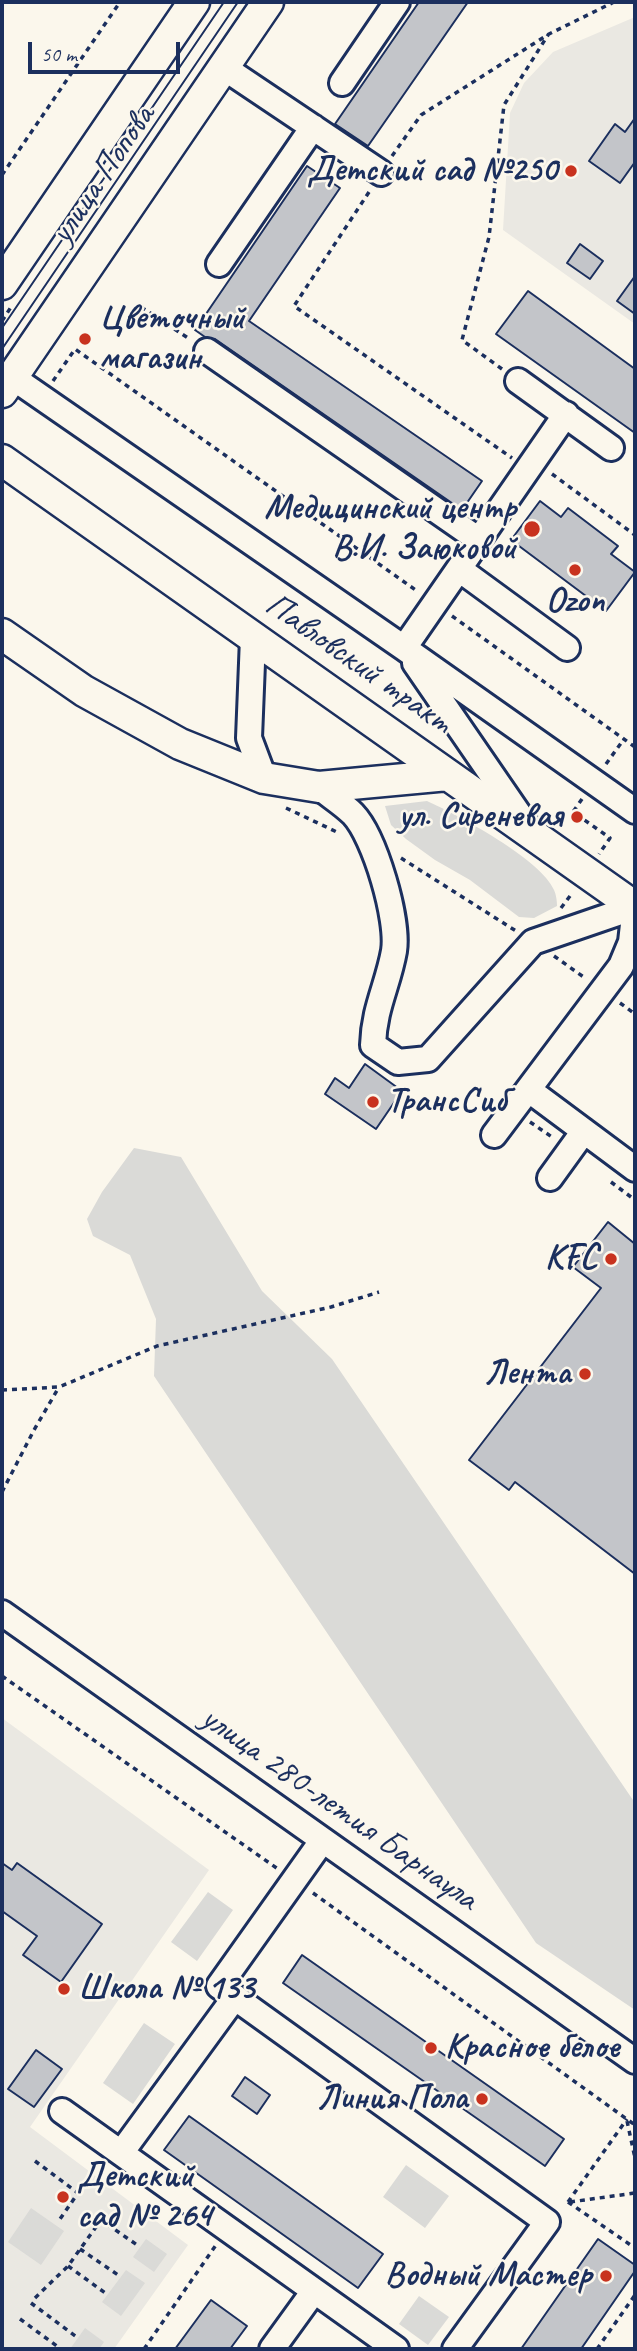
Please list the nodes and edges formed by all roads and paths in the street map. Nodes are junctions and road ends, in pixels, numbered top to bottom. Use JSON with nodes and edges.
{"nodes":[{"id":1,"x":120,"y":2,"type":"edge"},
{"id":2,"x":268,"y":2,"type":"edge"},
{"id":3,"x":397,"y":2,"type":"edge"},
{"id":4,"x":614,"y":2,"type":"edge"},
{"id":5,"x":184,"y":6,"type":"edge"},
{"id":6,"x":549,"y":34,"type":"junction"},
{"id":7,"x":223,"y":67,"type":"junction"},
{"id":8,"x":342,"y":83,"type":"dead end"},
{"id":9,"x":313,"y":127,"type":"junction"},
{"id":10,"x":4,"y":167,"type":"edge"},
{"id":11,"x":381,"y":173,"type":"junction"},
{"id":12,"x":2,"y":175,"type":"edge"},
{"id":13,"x":219,"y":264,"type":"dead end"},
{"id":14,"x":7,"y":295,"type":"edge"},
{"id":15,"x":141,"y":307,"type":"dead end"},
{"id":16,"x":2,"y":321,"type":"edge"},
{"id":17,"x":207,"y":351,"type":"joint"},
{"id":18,"x":518,"y":381,"type":"joint"},
{"id":19,"x":7,"y":385,"type":"edge"},
{"id":20,"x":42,"y":397,"type":"junction"},
{"id":21,"x":566,"y":414,"type":"junction"},
{"id":22,"x":611,"y":448,"type":"dead end"},
{"id":23,"x":2,"y":460,"type":"edge"},
{"id":24,"x":531,"y":465,"type":"junction"},
{"id":25,"x":635,"y":535,"type":"edge"},
{"id":26,"x":479,"y":540,"type":"junction"},
{"id":27,"x":459,"y":569,"type":"junction"},
{"id":28,"x":435,"y":604,"type":"junction"},
{"id":29,"x":2,"y":634,"type":"edge"},
{"id":30,"x":253,"y":638,"type":"junction"},
{"id":31,"x":404,"y":648,"type":"junction"},
{"id":32,"x":567,"y":648,"type":"dead end"},
{"id":33,"x":624,"y":739,"type":"junction"},
{"id":34,"x":635,"y":747,"type":"edge"},
{"id":35,"x":606,"y":764,"type":"dead end"},
{"id":36,"x":448,"y":775,"type":"junction"},
{"id":37,"x":264,"y":778,"type":"junction"},
{"id":38,"x":319,"y":788,"type":"junction"},
{"id":39,"x":583,"y":797,"type":"dead end"},
{"id":40,"x":635,"y":811,"type":"edge"},
{"id":41,"x":534,"y":836,"type":"junction"},
{"id":42,"x":610,"y":838,"type":"dead end"},
{"id":43,"x":375,"y":850,"type":"junction"},
{"id":44,"x":635,"y":907,"type":"edge"},
{"id":45,"x":533,"y":942,"type":"junction"},
{"id":46,"x":603,"y":990,"type":"junction"},
{"id":47,"x":635,"y":1014,"type":"edge"},
{"id":48,"x":529,"y":1090,"type":"junction"},
{"id":49,"x":584,"y":1130,"type":"junction"},
{"id":50,"x":494,"y":1135,"type":"dead end"},
{"id":51,"x":635,"y":1169,"type":"edge"},
{"id":52,"x":550,"y":1178,"type":"dead end"},
{"id":53,"x":380,"y":1292,"type":"dead end"},
{"id":54,"x":59,"y":1387,"type":"junction"},
{"id":55,"x":2,"y":1390,"type":"edge"},
{"id":56,"x":2,"y":1492,"type":"edge"},
{"id":57,"x":2,"y":1614,"type":"edge"},
{"id":58,"x":2,"y":1676,"type":"edge"},
{"id":59,"x":322,"y":1841,"type":"junction"},
{"id":60,"x":294,"y":1880,"type":"junction"},
{"id":61,"x":235,"y":1997,"type":"junction"},
{"id":62,"x":635,"y":2061,"type":"edge"},
{"id":63,"x":62,"y":2110,"type":"dead end"},
{"id":64,"x":627,"y":2119,"type":"junction"},
{"id":65,"x":635,"y":2125,"type":"edge"},
{"id":66,"x":121,"y":2153,"type":"junction"},
{"id":67,"x":635,"y":2158,"type":"edge"},
{"id":68,"x":35,"y":2161,"type":"dead end"},
{"id":69,"x":635,"y":2193,"type":"edge"},
{"id":70,"x":568,"y":2202,"type":"junction"},
{"id":71,"x":58,"y":2222,"type":"dead end"},
{"id":72,"x":228,"y":2229,"type":"junction"},
{"id":73,"x":140,"y":2247,"type":"dead end"},
{"id":74,"x":635,"y":2248,"type":"edge"},
{"id":75,"x":80,"y":2249,"type":"junction"},
{"id":76,"x":68,"y":2266,"type":"junction"},
{"id":77,"x":121,"y":2277,"type":"dead end"},
{"id":78,"x":314,"y":2291,"type":"junction"},
{"id":79,"x":108,"y":2295,"type":"dead end"},
{"id":80,"x":635,"y":2295,"type":"edge"},
{"id":81,"x":35,"y":2298,"type":"dead end"},
{"id":82,"x":31,"y":2303,"type":"dead end"},
{"id":83,"x":20,"y":2319,"type":"dead end"},
{"id":84,"x":78,"y":2338,"type":"dead end"},
{"id":85,"x":61,"y":2349,"type":"edge"},
{"id":86,"x":144,"y":2349,"type":"edge"},
{"id":87,"x":272,"y":2349,"type":"edge"},
{"id":88,"x":396,"y":2349,"type":"edge"},
{"id":89,"x":455,"y":2349,"type":"edge"},
{"id":90,"x":597,"y":2349,"type":"edge"}],
"edges":[{"from":1,"to":10,"type":"path"},
{"from":2,"to":7,"type":"main road","name":"улица Попова"},
{"from":3,"to":8,"type":"street"},
{"from":4,"to":6,"type":"path"},
{"from":5,"to":14,"type":"main road","name":"улица Попова"},
{"from":6,"to":11,"type":"path"},
{"from":6,"to":18,"type":"path"},
{"from":7,"to":9,"type":"street"},
{"from":7,"to":19,"type":"main road","name":"улица Попова"},
{"from":9,"to":11,"type":"street"},
{"from":9,"to":13,"type":"street"},
{"from":10,"to":12,"type":"path"},
{"from":11,"to":24,"type":"path"},
{"from":14,"to":16,"type":"path"},
{"from":15,"to":17,"type":"path"},
{"from":17,"to":26,"type":"street"},
{"from":18,"to":21,"type":"street"},
{"from":19,"to":20,"type":"street"},
{"from":20,"to":28,"type":"path"},
{"from":20,"to":31,"type":"street"},
{"from":21,"to":22,"type":"street"},
{"from":21,"to":24,"type":"street"},
{"from":23,"to":30,"type":"main road","name":"Павловский тракт"},
{"from":24,"to":25,"type":"path"},
{"from":24,"to":26,"type":"street"},
{"from":26,"to":27,"type":"street"},
{"from":27,"to":28,"type":"street"},
{"from":27,"to":32,"type":"street"},
{"from":28,"to":31,"type":"street"},
{"from":28,"to":33,"type":"path"},
{"from":29,"to":37,"type":"main road"},
{"from":30,"to":36,"type":"main road","name":"Павловский тракт"},
{"from":30,"to":37,"type":"street"},
{"from":31,"to":40,"type":"street"},
{"from":31,"to":41,"type":"street"},
{"from":33,"to":34,"type":"path"},
{"from":33,"to":35,"type":"path"},
{"from":36,"to":38,"type":"main road"},
{"from":36,"to":41,"type":"main road","name":"Павловский тракт"},
{"from":37,"to":38,"type":"main road"},
{"from":38,"to":43,"type":"street"},
{"from":39,"to":42,"type":"path"},
{"from":41,"to":44,"type":"main road","name":"Павловский тракт"},
{"from":43,"to":45,"type":"path"},
{"from":43,"to":45,"type":"street"},
{"from":44,"to":45,"type":"street"},
{"from":44,"to":46,"type":"street"},
{"from":45,"to":46,"type":"path"},
{"from":46,"to":47,"type":"path"},
{"from":46,"to":48,"type":"street"},
{"from":48,"to":49,"type":"street"},
{"from":48,"to":50,"type":"street"},
{"from":49,"to":51,"type":"street"},
{"from":49,"to":52,"type":"street"},
{"from":53,"to":54,"type":"path"},
{"from":54,"to":55,"type":"path"},
{"from":54,"to":56,"type":"path"},
{"from":57,"to":59,"type":"street","name":"улица 280-летия Барнаула"},
{"from":58,"to":60,"type":"path"},
{"from":59,"to":60,"type":"street"},
{"from":59,"to":62,"type":"street","name":"улица 280-летия Барнаула"},
{"from":60,"to":61,"type":"street"},
{"from":60,"to":64,"type":"path"},
{"from":61,"to":66,"type":"street"},
{"from":61,"to":89,"type":"street"},
{"from":63,"to":66,"type":"street"},
{"from":64,"to":65,"type":"path"},
{"from":64,"to":67,"type":"path"},
{"from":64,"to":70,"type":"path"},
{"from":66,"to":72,"type":"street"},
{"from":68,"to":71,"type":"path"},
{"from":69,"to":70,"type":"path"},
{"from":70,"to":74,"type":"path"},
{"from":72,"to":78,"type":"street"},
{"from":72,"to":86,"type":"path"},
{"from":73,"to":75,"type":"path"},
{"from":75,"to":76,"type":"path"},
{"from":75,"to":77,"type":"path"},
{"from":76,"to":79,"type":"path"},
{"from":76,"to":81,"type":"path"},
{"from":78,"to":87,"type":"street"},
{"from":78,"to":88,"type":"street"},
{"from":80,"to":90,"type":"path"},
{"from":82,"to":84,"type":"path"},
{"from":83,"to":85,"type":"path"}]}
